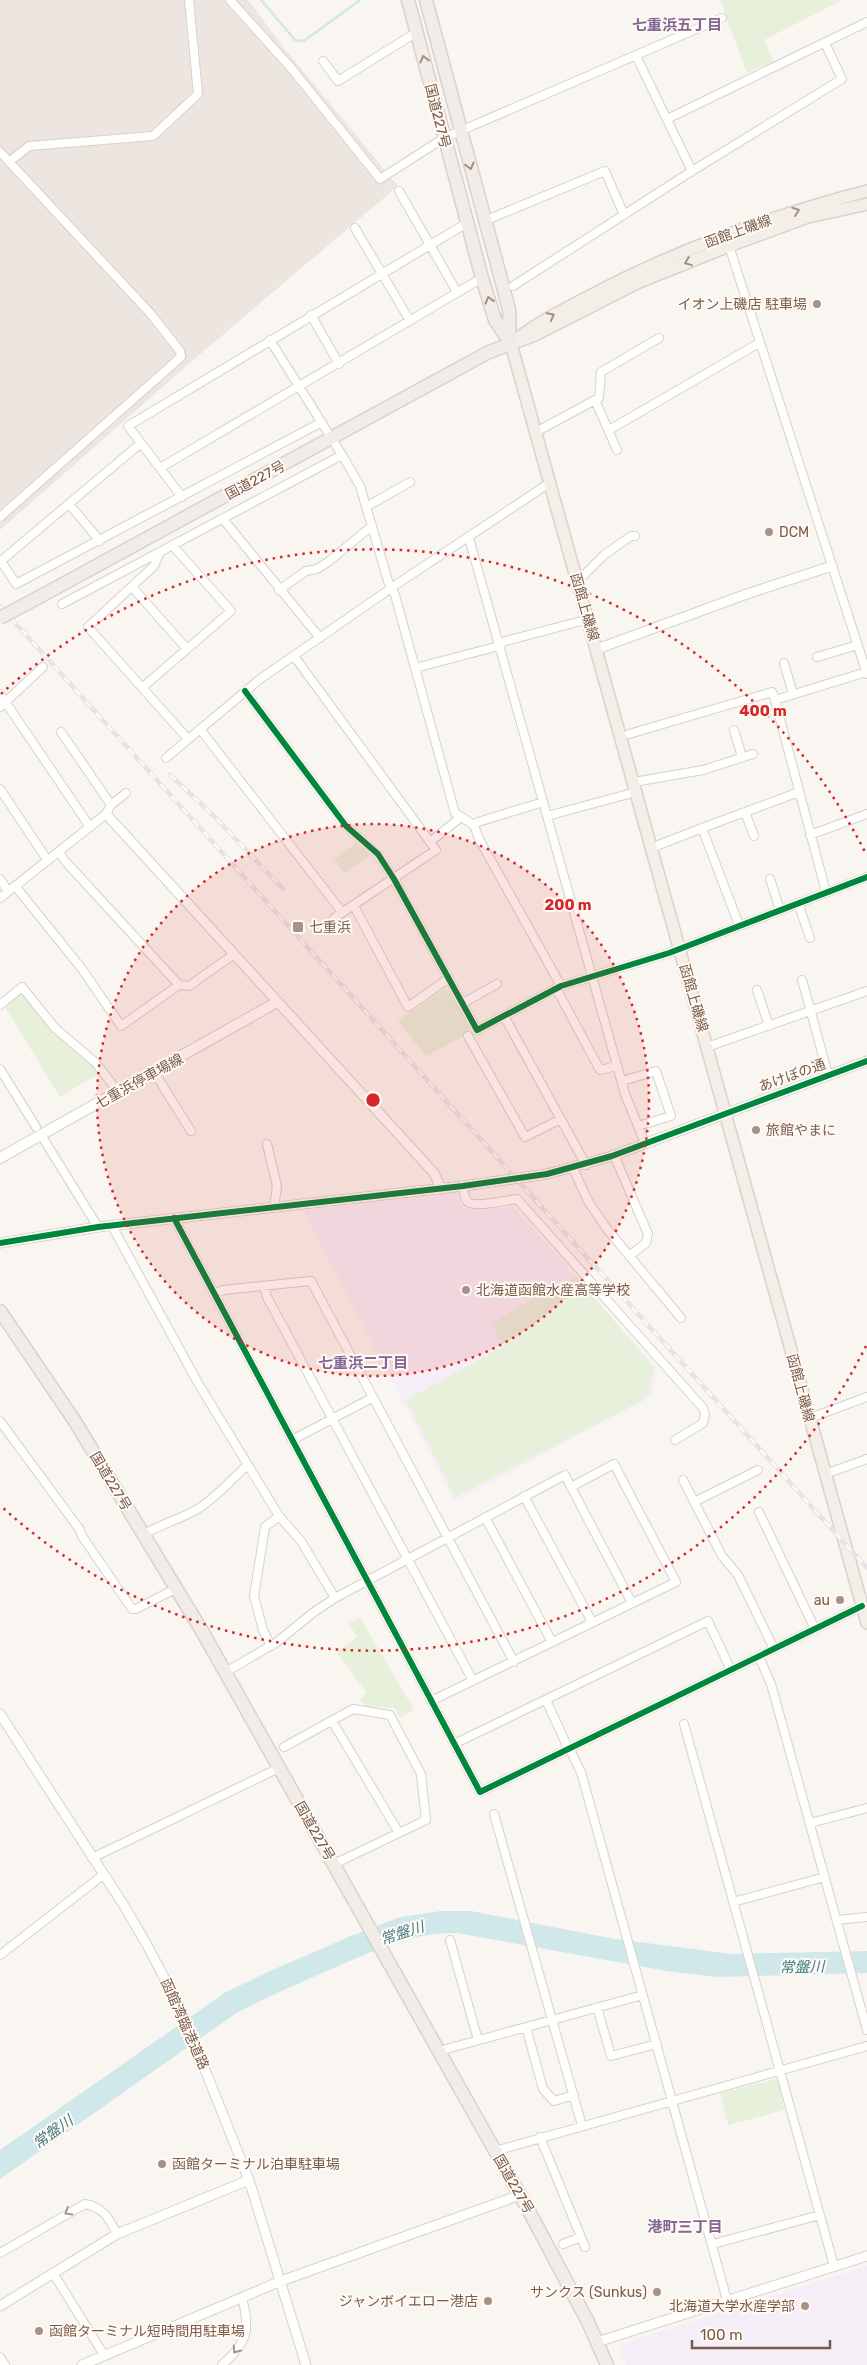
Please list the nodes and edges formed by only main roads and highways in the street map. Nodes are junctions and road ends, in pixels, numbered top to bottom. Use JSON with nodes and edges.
{"nodes":[{"id":1,"x":408,"y":0,"type":"edge"},
{"id":2,"x":426,"y":0,"type":"edge"},
{"id":3,"x":867,"y":191,"type":"edge"},
{"id":4,"x":867,"y":204,"type":"edge"},
{"id":5,"x":510,"y":344,"type":"junction"},
{"id":6,"x":0,"y":618,"type":"edge"},
{"id":7,"x":277,"y":1002,"type":"road end"},
{"id":8,"x":0,"y":1158,"type":"edge"},
{"id":9,"x":0,"y":1311,"type":"edge"},
{"id":10,"x":867,"y":1623,"type":"edge"},
{"id":11,"x":607,"y":2365,"type":"edge"}],
"edges":[{"from":5,"to":1,"type":"highway","name":"国道227号","one_way":true},
{"from":2,"to":5,"type":"highway","name":"国道227号","one_way":true},
{"from":5,"to":3,"type":"main road","name":"函館上磯線","one_way":true},
{"from":4,"to":5,"type":"main road","name":"函館上磯線","one_way":true},
{"from":5,"to":6,"type":"highway","name":"国道227号","bridge":true},
{"from":5,"to":10,"type":"main road","name":"函館上磯線"},
{"from":7,"to":8,"type":"main road","name":"七重浜停車場線"},
{"from":9,"to":11,"type":"highway","name":"国道227号"}]}
